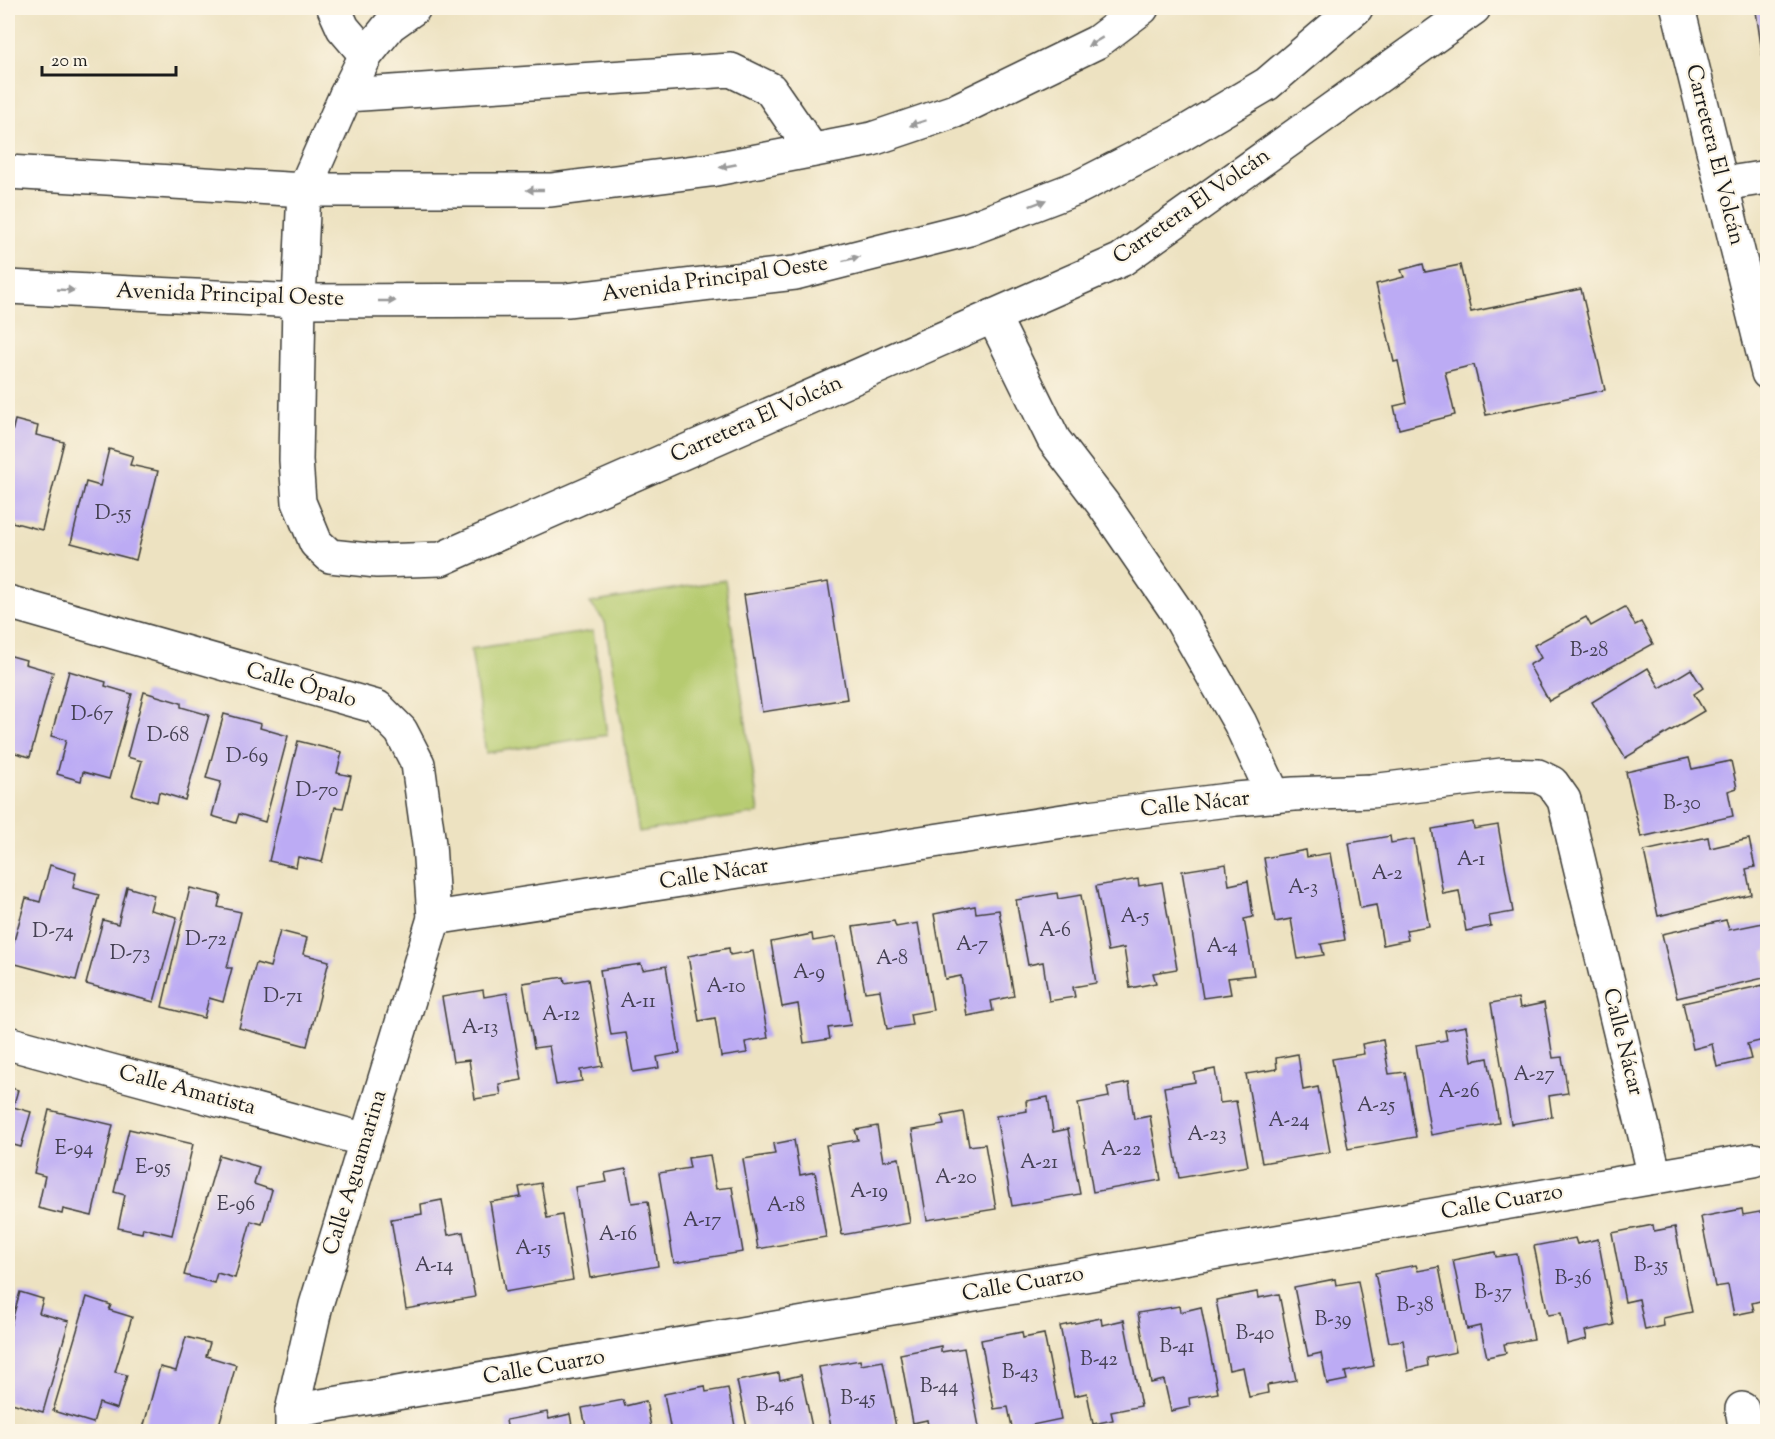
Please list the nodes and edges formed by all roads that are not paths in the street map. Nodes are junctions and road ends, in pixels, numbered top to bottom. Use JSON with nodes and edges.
{"nodes":[{"id":1,"x":334,"y":8,"type":"edge"},
{"id":2,"x":414,"y":8,"type":"edge"},
{"id":3,"x":1142,"y":8,"type":"edge"},
{"id":4,"x":1356,"y":8,"type":"edge"},
{"id":5,"x":1474,"y":8,"type":"edge"},
{"id":6,"x":1678,"y":8,"type":"edge"},
{"id":7,"x":366,"y":55,"type":"junction"},
{"id":8,"x":346,"y":95,"type":"junction"},
{"id":9,"x":812,"y":150,"type":"junction"},
{"id":10,"x":8,"y":172,"type":"edge"},
{"id":11,"x":1767,"y":177,"type":"edge"},
{"id":12,"x":1722,"y":184,"type":"junction"},
{"id":13,"x":304,"y":190,"type":"junction"},
{"id":14,"x":8,"y":287,"type":"edge"},
{"id":15,"x":299,"y":301,"type":"junction"},
{"id":16,"x":993,"y":316,"type":"junction"},
{"id":17,"x":1767,"y":373,"type":"edge"},
{"id":18,"x":8,"y":602,"type":"edge"},
{"id":19,"x":1274,"y":796,"type":"junction"},
{"id":20,"x":434,"y":918,"type":"junction"},
{"id":21,"x":8,"y":1043,"type":"edge"},
{"id":22,"x":366,"y":1140,"type":"junction"},
{"id":23,"x":1754,"y":1160,"type":"dead end"},
{"id":24,"x":1655,"y":1177,"type":"junction"},
{"id":25,"x":292,"y":1421,"type":"edge"}],
"edges":[{"from":1,"to":7,"type":"street"},
{"from":2,"to":7,"type":"street"},
{"from":3,"to":9,"type":"street","one_way":true},
{"from":15,"to":4,"type":"street","name":"Avenida Principal Oeste","one_way":true},
{"from":5,"to":16,"type":"street","name":"Carretera El Volcán"},
{"from":6,"to":12,"type":"street","name":"Carretera El Volcán"},
{"from":7,"to":8,"type":"street"},
{"from":8,"to":9,"type":"street"},
{"from":8,"to":13,"type":"street"},
{"from":9,"to":13,"type":"street","one_way":true},
{"from":10,"to":13,"type":"street"},
{"from":11,"to":12,"type":"street"},
{"from":12,"to":17,"type":"street","name":"Carretera El Volcán"},
{"from":13,"to":15,"type":"street","name":"Carretera El Volcán"},
{"from":14,"to":15,"type":"street","name":"Avenida Principal Oeste","one_way":true},
{"from":15,"to":16,"type":"street","name":"Carretera El Volcán"},
{"from":16,"to":19,"type":"street"},
{"from":18,"to":20,"type":"street","name":"Calle Ópalo"},
{"from":19,"to":20,"type":"street","name":"Calle Nácar"},
{"from":19,"to":24,"type":"street","name":"Calle Nácar"},
{"from":20,"to":22,"type":"street","name":"Calle Aguamarina"},
{"from":21,"to":22,"type":"street","name":"Calle Amatista"},
{"from":22,"to":25,"type":"street","name":"Calle Aguamarina"},
{"from":23,"to":24,"type":"street","name":"Calle Cuarzo"},
{"from":24,"to":25,"type":"street","name":"Calle Cuarzo"}]}
